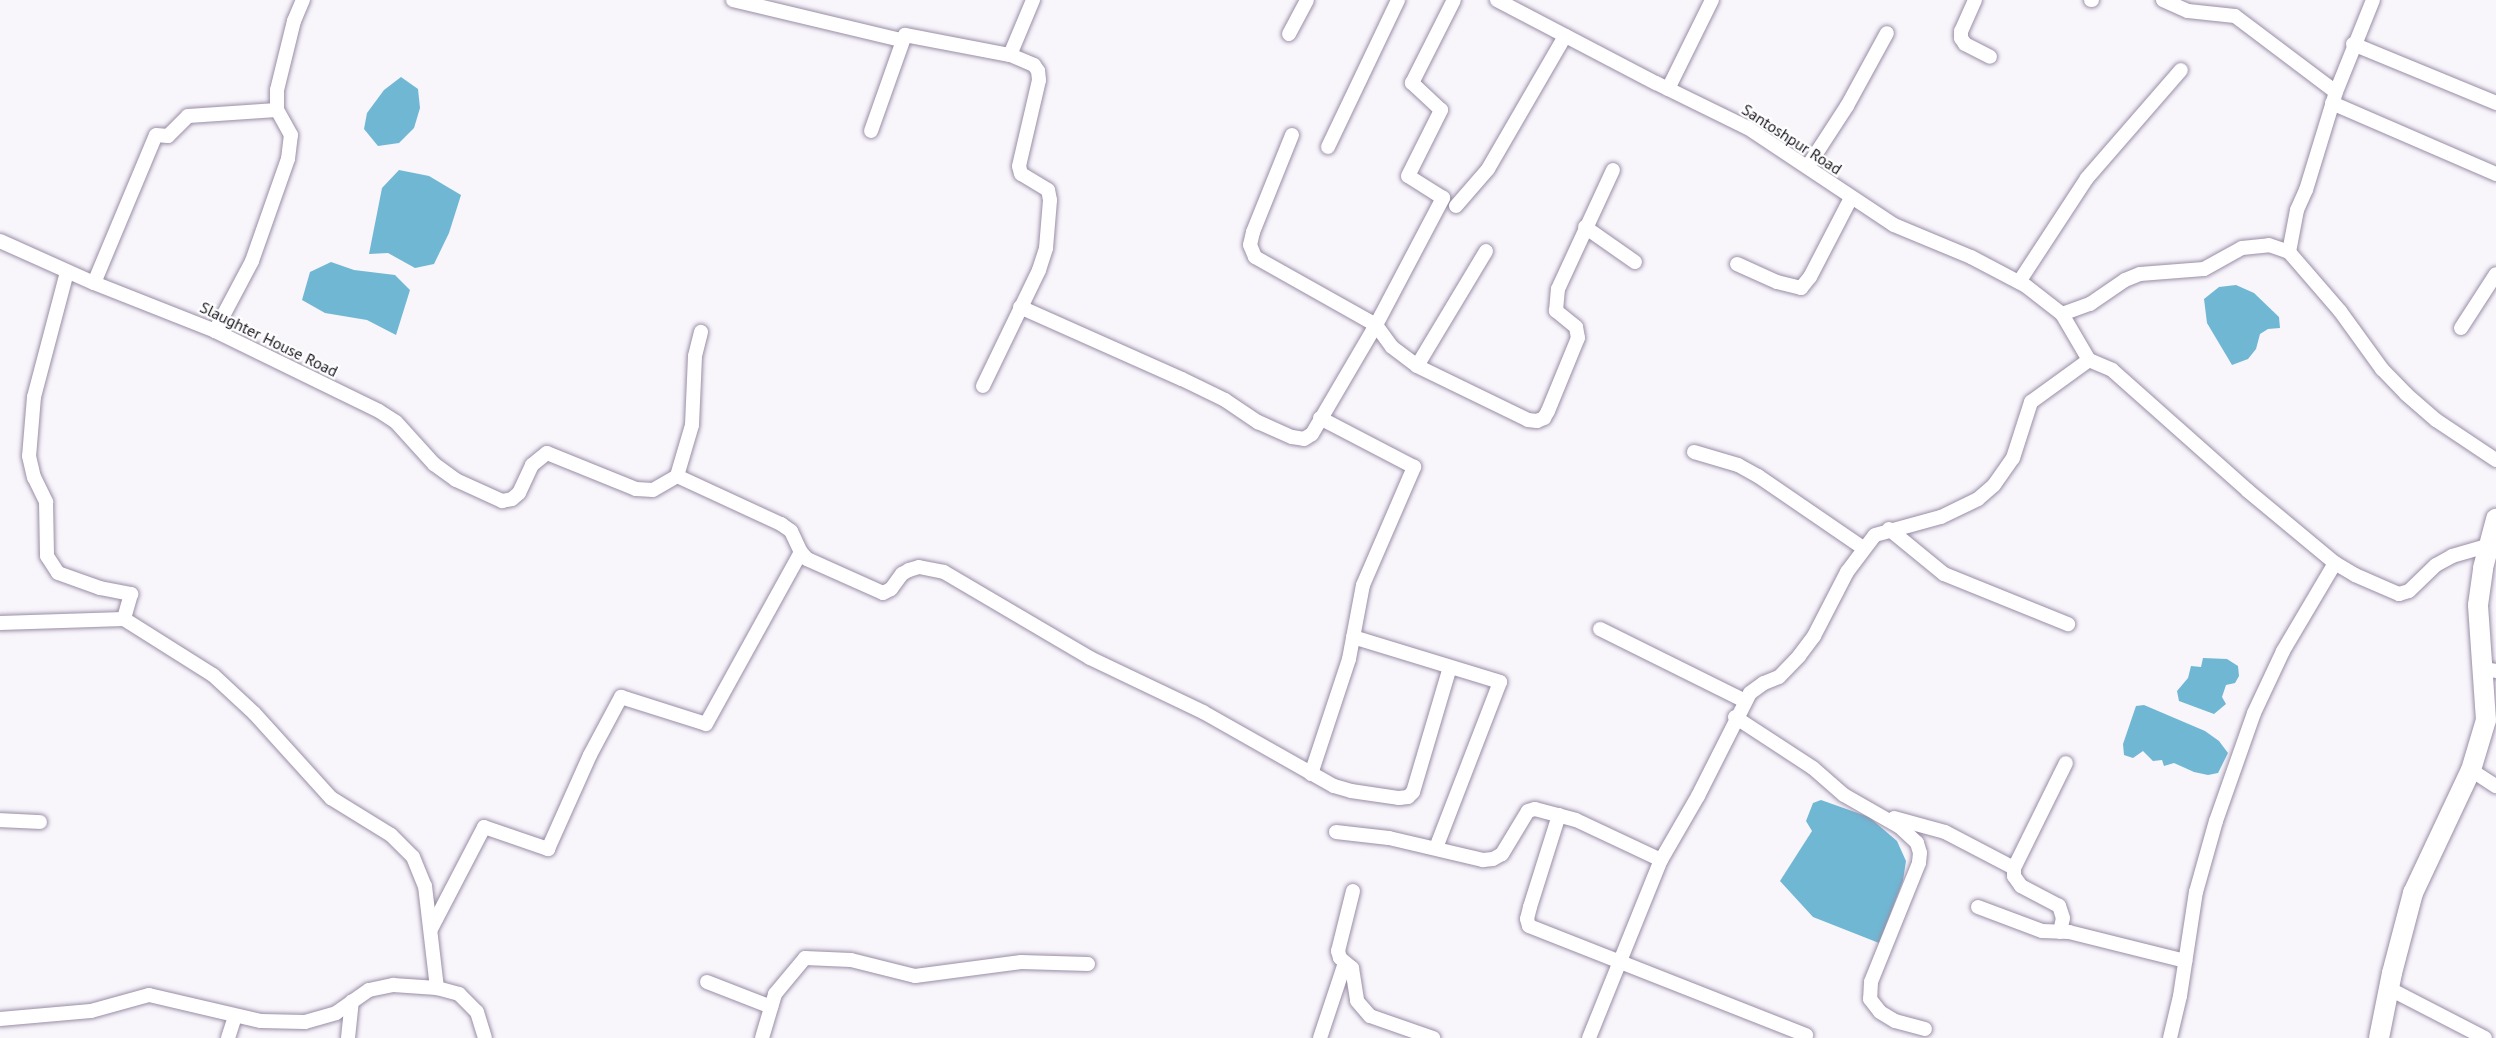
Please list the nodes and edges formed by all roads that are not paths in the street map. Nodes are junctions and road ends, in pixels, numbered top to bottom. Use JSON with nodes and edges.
{"nodes":[{"id":1,"x":303,"y":0,"type":"edge"},
{"id":2,"x":733,"y":0,"type":"edge"},
{"id":3,"x":1033,"y":0,"type":"edge"},
{"id":4,"x":1307,"y":0,"type":"edge"},
{"id":5,"x":1398,"y":0,"type":"edge"},
{"id":6,"x":1454,"y":0,"type":"edge"},
{"id":7,"x":1497,"y":0,"type":"edge"},
{"id":8,"x":1712,"y":0,"type":"edge"},
{"id":9,"x":1975,"y":0,"type":"edge"},
{"id":10,"x":2163,"y":0,"type":"edge"},
{"id":11,"x":2373,"y":0,"type":"edge"},
{"id":12,"x":1887,"y":33,"type":"dead end"},
{"id":13,"x":1289,"y":34,"type":"dead end"},
{"id":14,"x":1565,"y":36,"type":"junction"},
{"id":15,"x":902,"y":40,"type":"junction"},
{"id":16,"x":2353,"y":44,"type":"junction"},
{"id":17,"x":1010,"y":55,"type":"junction"},
{"id":18,"x":1990,"y":57,"type":"dead end"},
{"id":19,"x":2181,"y":70,"type":"dead end"},
{"id":20,"x":1668,"y":89,"type":"junction"},
{"id":21,"x":2334,"y":97,"type":"junction"},
{"id":22,"x":2496,"y":103,"type":"edge"},
{"id":23,"x":277,"y":110,"type":"junction"},
{"id":24,"x":871,"y":131,"type":"dead end"},
{"id":25,"x":1292,"y":135,"type":"dead end"},
{"id":26,"x":1328,"y":147,"type":"dead end"},
{"id":27,"x":1808,"y":166,"type":"junction"},
{"id":28,"x":1613,"y":170,"type":"dead end"},
{"id":29,"x":2496,"y":174,"type":"edge"},
{"id":30,"x":1851,"y":198,"type":"junction"},
{"id":31,"x":1456,"y":206,"type":"dead end"},
{"id":32,"x":1585,"y":227,"type":"junction"},
{"id":33,"x":0,"y":241,"type":"edge"},
{"id":34,"x":1486,"y":251,"type":"dead end"},
{"id":35,"x":2289,"y":252,"type":"junction"},
{"id":36,"x":1635,"y":262,"type":"dead end"},
{"id":37,"x":1737,"y":264,"type":"dead end"},
{"id":38,"x":67,"y":272,"type":"junction"},
{"id":39,"x":2496,"y":274,"type":"edge"},
{"id":40,"x":2019,"y":282,"type":"junction"},
{"id":41,"x":94,"y":284,"type":"junction"},
{"id":42,"x":1020,"y":307,"type":"junction"},
{"id":43,"x":2062,"y":314,"type":"junction"},
{"id":44,"x":1376,"y":325,"type":"junction"},
{"id":45,"x":2461,"y":328,"type":"dead end"},
{"id":46,"x":215,"y":331,"type":"junction"},
{"id":47,"x":701,"y":332,"type":"dead end"},
{"id":48,"x":2089,"y":360,"type":"junction"},
{"id":49,"x":1418,"y":366,"type":"junction"},
{"id":50,"x":983,"y":386,"type":"dead end"},
{"id":51,"x":1320,"y":418,"type":"junction"},
{"id":52,"x":1694,"y":452,"type":"dead end"},
{"id":53,"x":2496,"y":460,"type":"edge"},
{"id":54,"x":676,"y":476,"type":"junction"},
{"id":55,"x":2496,"y":519,"type":"edge"},
{"id":56,"x":1888,"y":529,"type":"junction"},
{"id":57,"x":2488,"y":546,"type":"junction"},
{"id":58,"x":1863,"y":548,"type":"junction"},
{"id":59,"x":801,"y":552,"type":"junction"},
{"id":60,"x":2335,"y":563,"type":"junction"},
{"id":61,"x":124,"y":619,"type":"junction"},
{"id":62,"x":0,"y":623,"type":"edge"},
{"id":63,"x":2068,"y":624,"type":"dead end"},
{"id":64,"x":1600,"y":629,"type":"dead end"},
{"id":65,"x":1353,"y":637,"type":"junction"},
{"id":66,"x":1450,"y":667,"type":"junction"},
{"id":67,"x":2490,"y":670,"type":"edge"},
{"id":68,"x":1745,"y":701,"type":"junction"},
{"id":69,"x":1735,"y":717,"type":"junction"},
{"id":70,"x":2066,"y":763,"type":"dead end"},
{"id":71,"x":2471,"y":770,"type":"junction"},
{"id":72,"x":1311,"y":774,"type":"junction"},
{"id":73,"x":2496,"y":786,"type":"edge"},
{"id":74,"x":1879,"y":814,"type":"junction"},
{"id":75,"x":1559,"y":815,"type":"junction"},
{"id":76,"x":0,"y":820,"type":"edge"},
{"id":77,"x":40,"y":822,"type":"dead end"},
{"id":78,"x":1336,"y":832,"type":"dead end"},
{"id":79,"x":1436,"y":848,"type":"junction"},
{"id":80,"x":1660,"y":860,"type":"junction"},
{"id":81,"x":2014,"y":868,"type":"junction"},
{"id":82,"x":1353,"y":891,"type":"dead end"},
{"id":83,"x":1978,"y":907,"type":"dead end"},
{"id":84,"x":431,"y":929,"type":"junction"},
{"id":85,"x":2060,"y":932,"type":"junction"},
{"id":86,"x":1620,"y":961,"type":"junction"},
{"id":87,"x":2185,"y":961,"type":"junction"},
{"id":88,"x":1345,"y":963,"type":"junction"},
{"id":89,"x":1088,"y":964,"type":"dead end"},
{"id":90,"x":707,"y":982,"type":"dead end"},
{"id":91,"x":437,"y":988,"type":"junction"},
{"id":92,"x":2388,"y":988,"type":"junction"},
{"id":93,"x":352,"y":1001,"type":"junction"},
{"id":94,"x":771,"y":1006,"type":"junction"},
{"id":95,"x":235,"y":1017,"type":"junction"},
{"id":96,"x":0,"y":1019,"type":"edge"},
{"id":97,"x":1925,"y":1029,"type":"dead end"},
{"id":98,"x":1806,"y":1035,"type":"dead end"},
{"id":99,"x":228,"y":1038,"type":"edge"},
{"id":100,"x":348,"y":1038,"type":"edge"},
{"id":101,"x":485,"y":1038,"type":"edge"},
{"id":102,"x":762,"y":1038,"type":"edge"},
{"id":103,"x":1320,"y":1038,"type":"edge"},
{"id":104,"x":1433,"y":1038,"type":"edge"},
{"id":105,"x":1589,"y":1038,"type":"edge"},
{"id":106,"x":2170,"y":1038,"type":"edge"},
{"id":107,"x":2379,"y":1038,"type":"edge"},
{"id":108,"x":2485,"y":1038,"type":"edge"}],
"edges":[{"from":1,"to":23,"type":"street"},
{"from":2,"to":15,"type":"street"},
{"from":3,"to":17,"type":"street"},
{"from":4,"to":13,"type":"street"},
{"from":5,"to":26,"type":"street"},
{"from":6,"to":44,"type":"street"},
{"from":7,"to":14,"type":"street","name":"Santoshpur Road"},
{"from":8,"to":20,"type":"street"},
{"from":9,"to":18,"type":"street"},
{"from":10,"to":21,"type":"street"},
{"from":11,"to":16,"type":"street"},
{"from":12,"to":27,"type":"street"},
{"from":14,"to":20,"type":"street","name":"Santoshpur Road"},
{"from":14,"to":31,"type":"street"},
{"from":15,"to":17,"type":"street"},
{"from":15,"to":24,"type":"street"},
{"from":16,"to":21,"type":"street"},
{"from":16,"to":22,"type":"street"},
{"from":17,"to":42,"type":"street"},
{"from":19,"to":40,"type":"street"},
{"from":20,"to":27,"type":"street","name":"Santoshpur Road"},
{"from":21,"to":29,"type":"street"},
{"from":21,"to":35,"type":"street"},
{"from":23,"to":41,"type":"street"},
{"from":23,"to":46,"type":"street"},
{"from":25,"to":44,"type":"street"},
{"from":27,"to":30,"type":"street","name":"Santoshpur Road"},
{"from":28,"to":32,"type":"street"},
{"from":30,"to":37,"type":"street"},
{"from":30,"to":40,"type":"street","name":"Santoshpur Road"},
{"from":32,"to":36,"type":"street"},
{"from":32,"to":49,"type":"street"},
{"from":33,"to":38,"type":"street","name":"Slaughter House Road"},
{"from":34,"to":49,"type":"street"},
{"from":35,"to":43,"type":"street"},
{"from":35,"to":53,"type":"street"},
{"from":38,"to":41,"type":"street","name":"Slaughter House Road"},
{"from":38,"to":61,"type":"street"},
{"from":39,"to":45,"type":"street"},
{"from":40,"to":43,"type":"street","name":"Santoshpur Road"},
{"from":41,"to":46,"type":"street","name":"Slaughter House Road"},
{"from":42,"to":50,"type":"street"},
{"from":42,"to":51,"type":"street"},
{"from":43,"to":48,"type":"street","name":"Santoshpur Road"},
{"from":44,"to":49,"type":"street"},
{"from":44,"to":51,"type":"street"},
{"from":46,"to":54,"type":"street","name":"Slaughter House Road"},
{"from":47,"to":54,"type":"street"},
{"from":48,"to":56,"type":"street"},
{"from":48,"to":60,"type":"street"},
{"from":51,"to":65,"type":"street"},
{"from":52,"to":58,"type":"street"},
{"from":54,"to":59,"type":"street"},
{"from":55,"to":57,"type":"street"},
{"from":56,"to":58,"type":"street"},
{"from":56,"to":63,"type":"street"},
{"from":57,"to":60,"type":"street"},
{"from":57,"to":67,"type":"street"},
{"from":58,"to":68,"type":"street"},
{"from":59,"to":72,"type":"street"},
{"from":59,"to":84,"type":"street"},
{"from":60,"to":87,"type":"street"},
{"from":61,"to":62,"type":"street"},
{"from":61,"to":84,"type":"street"},
{"from":64,"to":68,"type":"street"},
{"from":65,"to":66,"type":"street"},
{"from":65,"to":72,"type":"street"},
{"from":66,"to":72,"type":"street"},
{"from":66,"to":79,"type":"street"},
{"from":67,"to":71,"type":"street"},
{"from":68,"to":69,"type":"street"},
{"from":69,"to":74,"type":"street"},
{"from":69,"to":80,"type":"street"},
{"from":70,"to":81,"type":"street"},
{"from":71,"to":73,"type":"street"},
{"from":71,"to":92,"type":"street"},
{"from":74,"to":81,"type":"street"},
{"from":74,"to":97,"type":"street"},
{"from":75,"to":79,"type":"street"},
{"from":75,"to":80,"type":"street"},
{"from":75,"to":86,"type":"street"},
{"from":76,"to":77,"type":"street"},
{"from":78,"to":79,"type":"street"},
{"from":80,"to":86,"type":"street"},
{"from":81,"to":85,"type":"street"},
{"from":82,"to":88,"type":"street"},
{"from":83,"to":85,"type":"street"},
{"from":84,"to":91,"type":"street"},
{"from":85,"to":87,"type":"street"},
{"from":86,"to":98,"type":"street"},
{"from":86,"to":105,"type":"street"},
{"from":87,"to":106,"type":"street"},
{"from":88,"to":103,"type":"street"},
{"from":88,"to":104,"type":"street"},
{"from":89,"to":94,"type":"street"},
{"from":90,"to":94,"type":"street"},
{"from":91,"to":93,"type":"street"},
{"from":91,"to":101,"type":"street"},
{"from":92,"to":107,"type":"street"},
{"from":92,"to":108,"type":"street"},
{"from":93,"to":95,"type":"street"},
{"from":93,"to":100,"type":"street"},
{"from":94,"to":102,"type":"street"},
{"from":95,"to":96,"type":"street"},
{"from":95,"to":99,"type":"street"}]}
